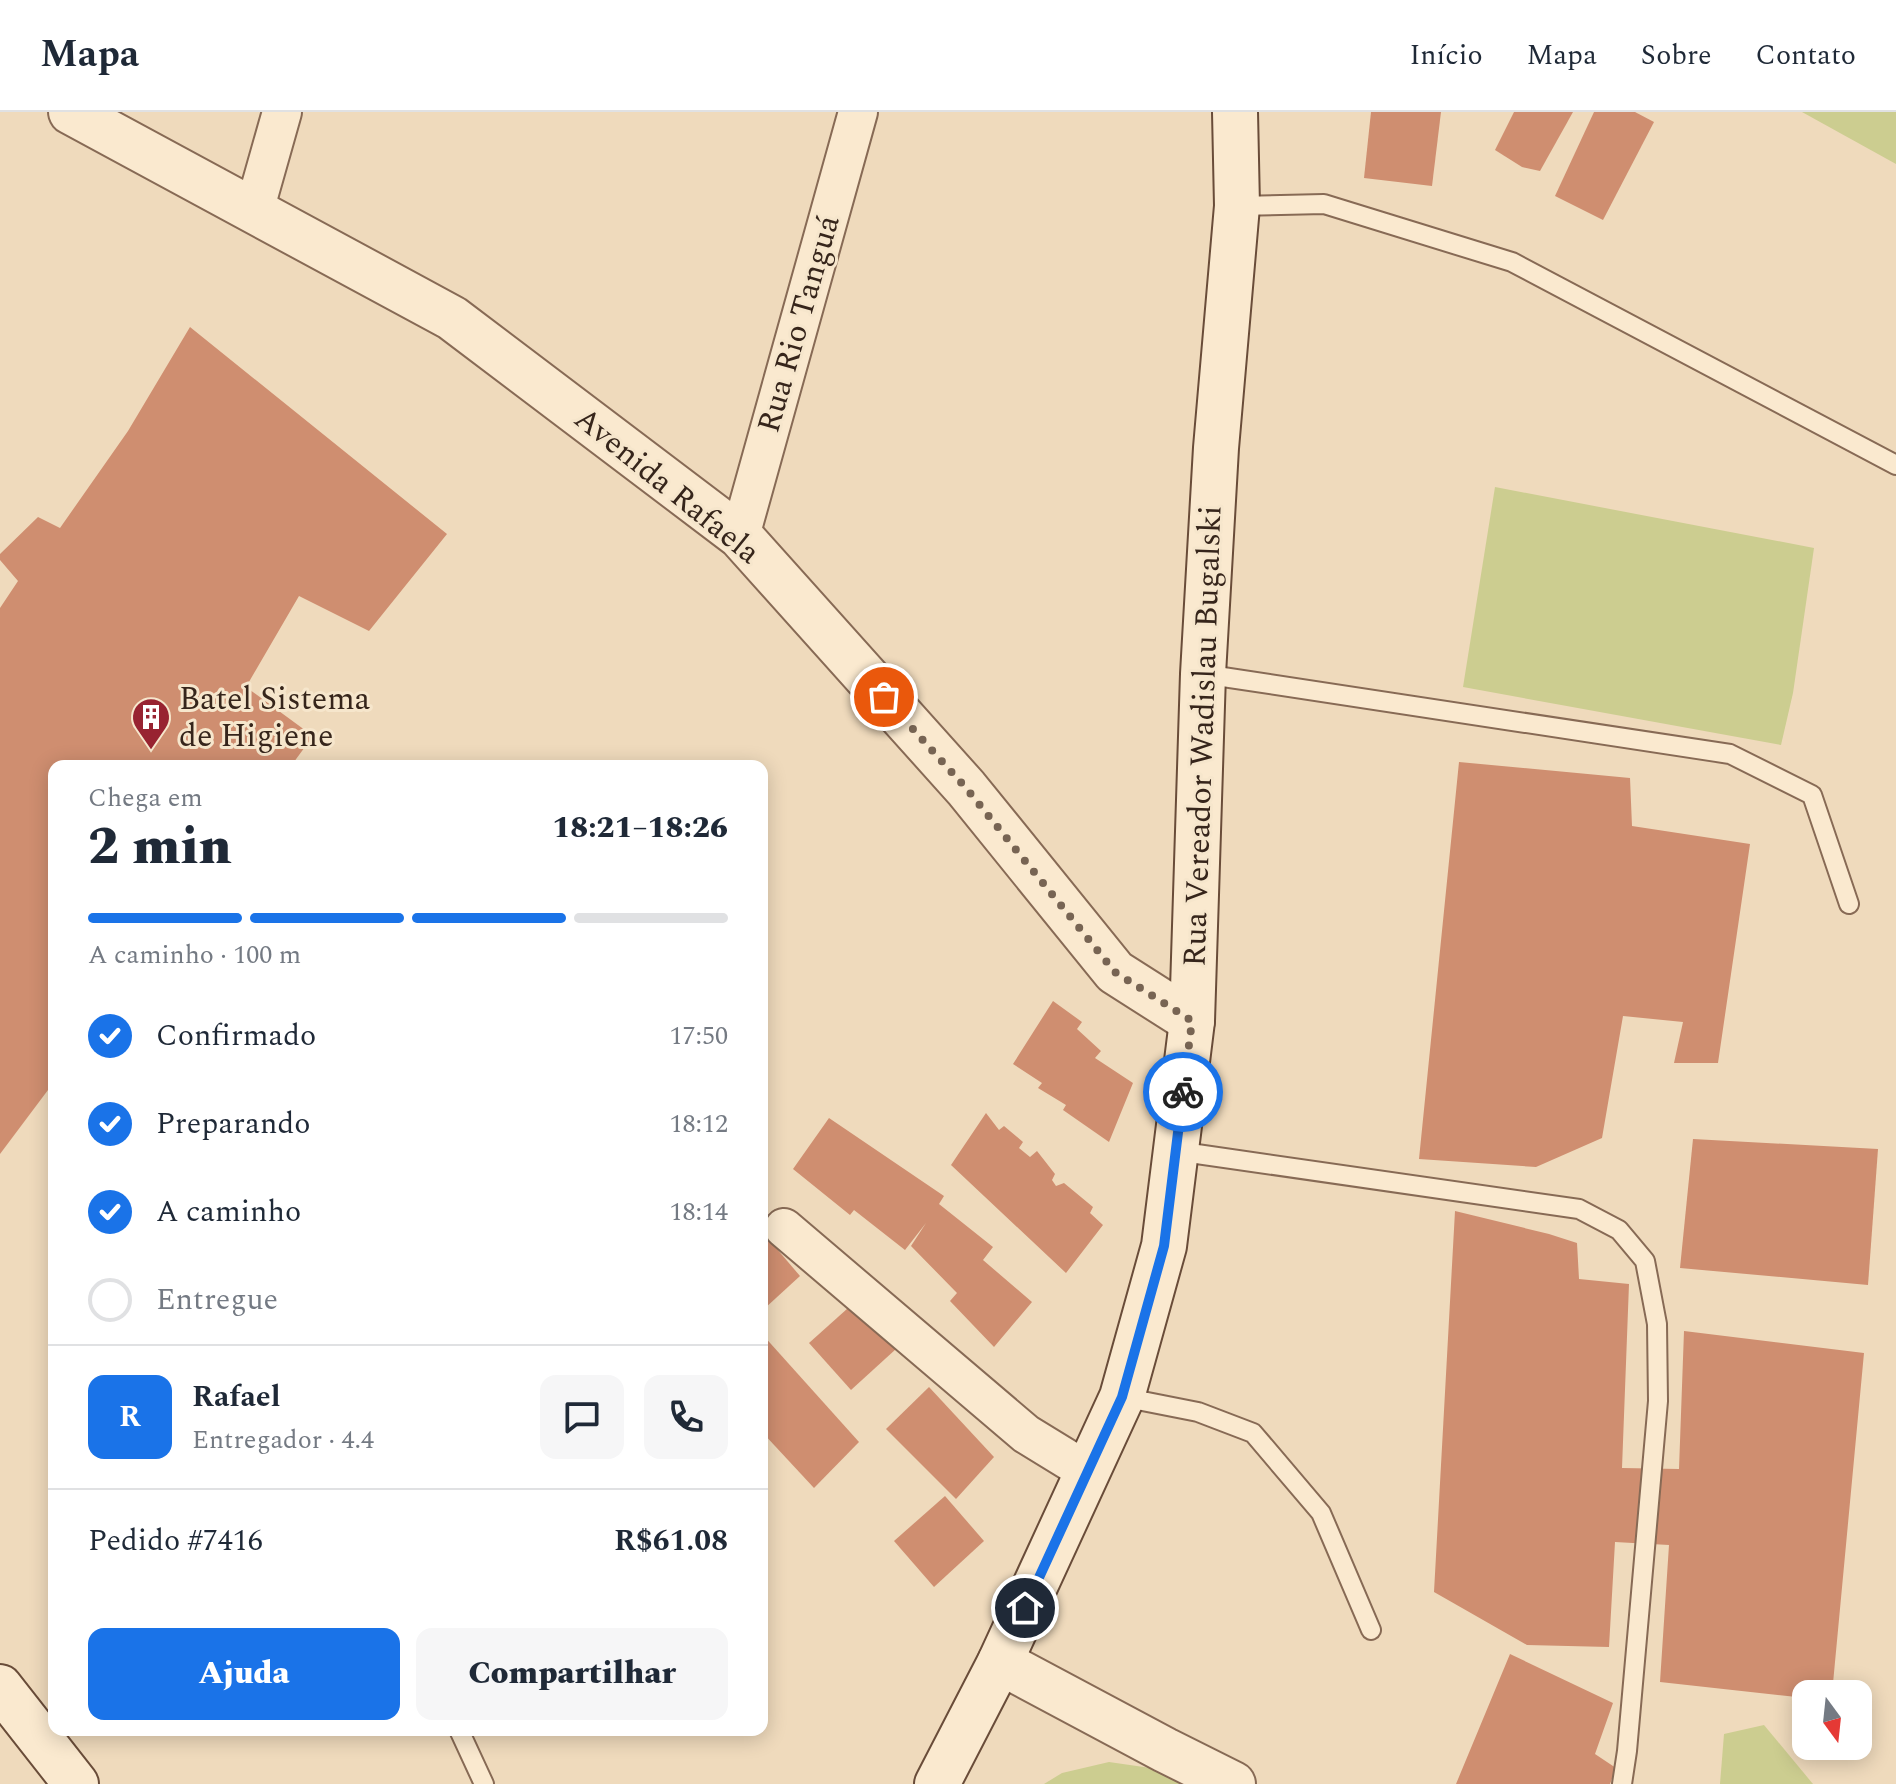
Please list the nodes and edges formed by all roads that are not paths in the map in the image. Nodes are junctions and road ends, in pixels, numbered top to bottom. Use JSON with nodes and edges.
{"nodes":[{"id":1,"x":71,"y":112,"type":"edge"},
{"id":2,"x":282,"y":112,"type":"edge"},
{"id":3,"x":858,"y":112,"type":"edge"},
{"id":4,"x":1235,"y":112,"type":"edge"},
{"id":5,"x":1237,"y":206,"type":"junction"},
{"id":6,"x":254,"y":211,"type":"junction"},
{"id":7,"x":1896,"y":465,"type":"edge"},
{"id":8,"x":740,"y":536,"type":"junction"},
{"id":9,"x":1203,"y":674,"type":"junction"},
{"id":10,"x":1849,"y":904,"type":"dead end"},
{"id":11,"x":1192,"y":1021,"type":"junction"},
{"id":12,"x":1176,"y":1151,"type":"junction"},
{"id":13,"x":784,"y":1228,"type":"dead end"},
{"id":14,"x":1122,"y":1397,"type":"junction"},
{"id":15,"x":1088,"y":1472,"type":"junction"},
{"id":16,"x":1371,"y":1630,"type":"dead end"},
{"id":17,"x":1000,"y":1662,"type":"junction"},
{"id":18,"x":0,"y":1687,"type":"edge"},
{"id":19,"x":462,"y":1736,"type":"edge"},
{"id":20,"x":76,"y":1784,"type":"edge"},
{"id":21,"x":484,"y":1784,"type":"edge"},
{"id":22,"x":937,"y":1784,"type":"edge"},
{"id":23,"x":1233,"y":1784,"type":"edge"},
{"id":24,"x":1622,"y":1784,"type":"edge"}],
"edges":[{"from":1,"to":6,"type":"main road","name":"Avenida Rafaela"},
{"from":2,"to":6,"type":"street"},
{"from":3,"to":8,"type":"street","name":"Rua Rio Tanguá"},
{"from":4,"to":5,"type":"main road","name":"Rua Vereador Wadislau Bugalski"},
{"from":5,"to":7,"type":"lane"},
{"from":5,"to":9,"type":"main road","name":"Rua Vereador Wadislau Bugalski"},
{"from":6,"to":8,"type":"main road","name":"Avenida Rafaela"},
{"from":8,"to":11,"type":"main road","name":"Avenida Rafaela"},
{"from":9,"to":10,"type":"lane"},
{"from":9,"to":11,"type":"main road","name":"Rua Vereador Wadislau Bugalski"},
{"from":11,"to":12,"type":"main road","name":"Rua Vereador Wadislau Bugalski"},
{"from":12,"to":14,"type":"main road","name":"Rua Vereador Wadislau Bugalski"},
{"from":12,"to":24,"type":"lane"},
{"from":13,"to":15,"type":"street"},
{"from":14,"to":15,"type":"main road","name":"Rua Vereador Wadislau Bugalski"},
{"from":14,"to":16,"type":"lane"},
{"from":15,"to":17,"type":"main road","name":"Rua Vereador Wadislau Bugalski"},
{"from":17,"to":22,"type":"main road","name":"Rua Vereador Wadislau Bugalski"},
{"from":17,"to":23,"type":"main road"},
{"from":18,"to":20,"type":"main road"},
{"from":19,"to":21,"type":"lane"}]}
